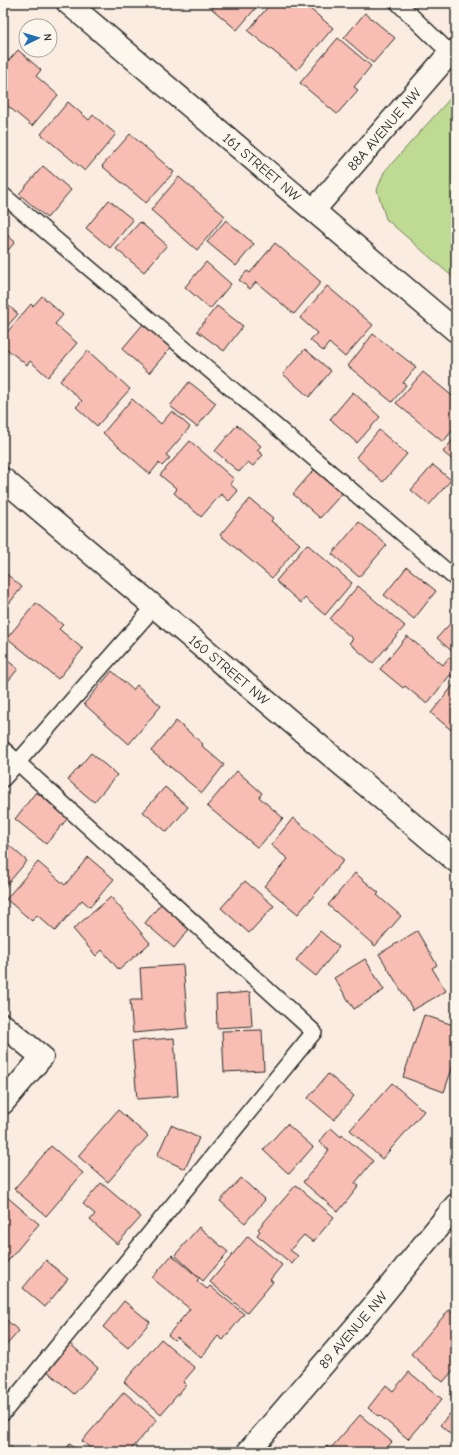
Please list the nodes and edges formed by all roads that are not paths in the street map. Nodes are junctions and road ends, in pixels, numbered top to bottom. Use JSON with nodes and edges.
{"nodes":[{"id":1,"x":68,"y":3,"type":"edge"},
{"id":2,"x":398,"y":3,"type":"edge"},
{"id":3,"x":453,"y":52,"type":"edge"},
{"id":4,"x":3,"y":195,"type":"edge"},
{"id":5,"x":314,"y":210,"type":"junction"},
{"id":6,"x":456,"y":331,"type":"edge"},
{"id":7,"x":3,"y":479,"type":"edge"},
{"id":8,"x":456,"y":579,"type":"edge"},
{"id":9,"x":155,"y":606,"type":"junction"},
{"id":10,"x":3,"y":749,"type":"edge"},
{"id":11,"x":18,"y":761,"type":"junction"},
{"id":12,"x":3,"y":779,"type":"edge"},
{"id":13,"x":456,"y":861,"type":"edge"},
{"id":14,"x":3,"y":1025,"type":"edge"},
{"id":15,"x":3,"y":1103,"type":"edge"},
{"id":16,"x":456,"y":1206,"type":"edge"},
{"id":17,"x":3,"y":1413,"type":"edge"},
{"id":18,"x":248,"y":1452,"type":"edge"}],
"edges":[{"from":1,"to":5,"type":"street","name":"161 STREET NW"},
{"from":2,"to":3,"type":"lane"},
{"from":3,"to":5,"type":"street","name":"88A AVENUE NW"},
{"from":4,"to":8,"type":"lane"},
{"from":5,"to":6,"type":"street","name":"161 STREET NW"},
{"from":7,"to":9,"type":"street","name":"160 STREET NW"},
{"from":9,"to":11,"type":"lane"},
{"from":9,"to":13,"type":"street","name":"160 STREET NW"},
{"from":10,"to":11,"type":"lane"},
{"from":11,"to":12,"type":"lane"},
{"from":11,"to":17,"type":"lane"},
{"from":14,"to":15,"type":"street"},
{"from":16,"to":18,"type":"street","name":"89 AVENUE NW"}]}
